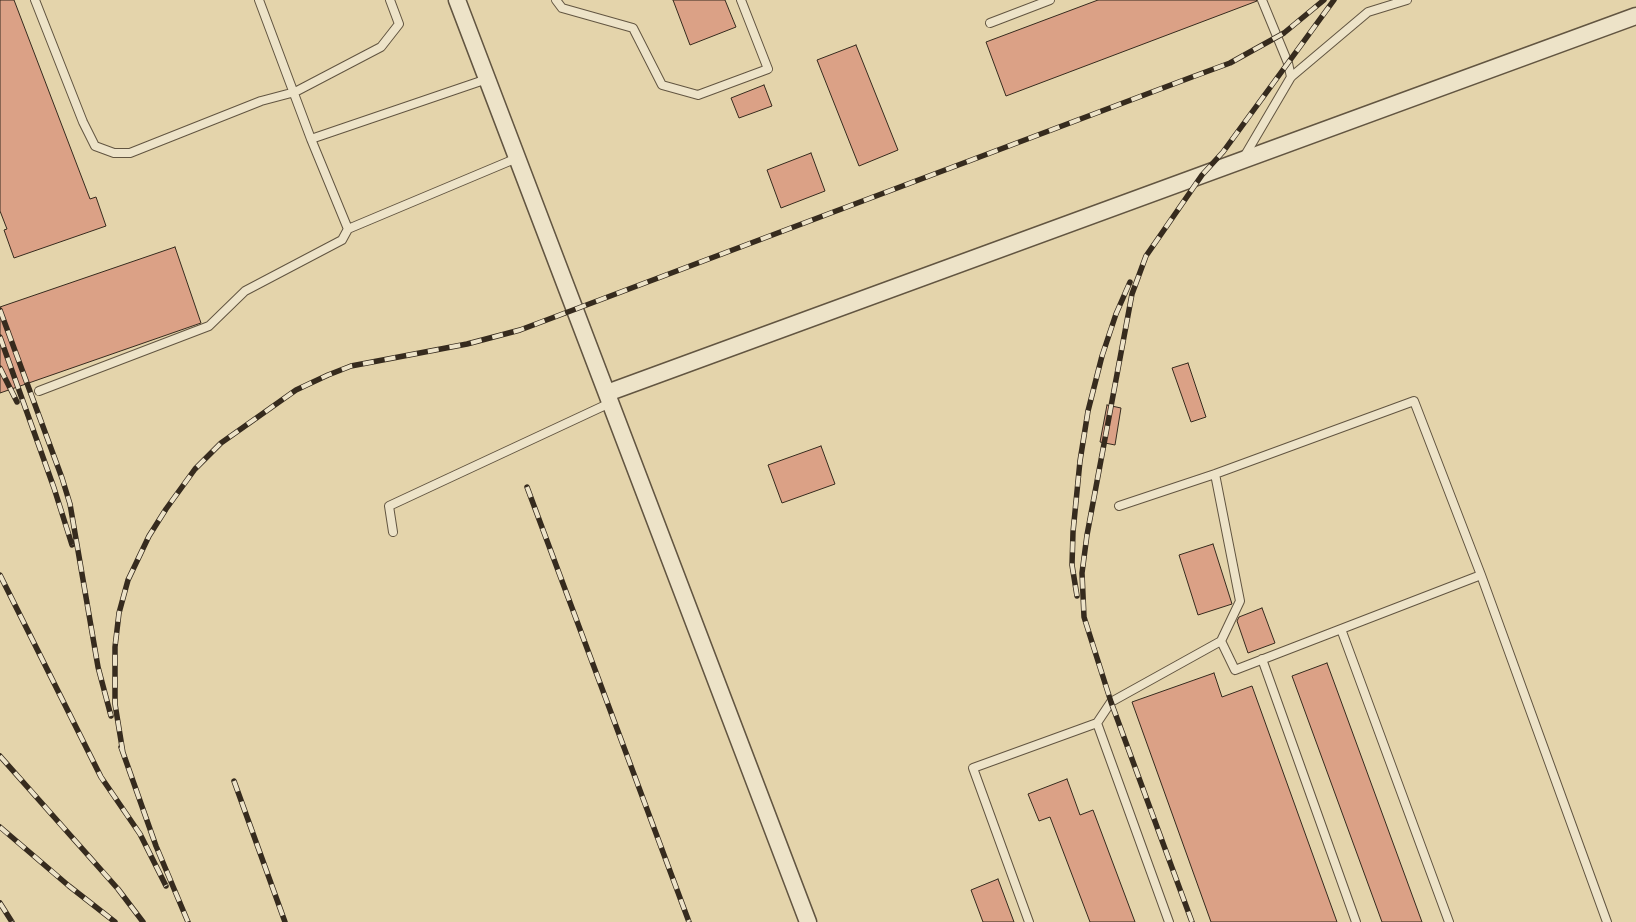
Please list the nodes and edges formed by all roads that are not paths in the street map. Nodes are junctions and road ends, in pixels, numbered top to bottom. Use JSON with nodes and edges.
{"nodes":[{"id":1,"x":36,"y":0,"type":"edge"},
{"id":2,"x":259,"y":0,"type":"edge"},
{"id":3,"x":390,"y":0,"type":"edge"},
{"id":4,"x":457,"y":0,"type":"edge"},
{"id":5,"x":556,"y":0,"type":"edge"},
{"id":6,"x":742,"y":0,"type":"edge"},
{"id":7,"x":1050,"y":0,"type":"edge"},
{"id":8,"x":1262,"y":0,"type":"edge"},
{"id":9,"x":1407,"y":0,"type":"edge"},
{"id":10,"x":1636,"y":16,"type":"edge"},
{"id":11,"x":990,"y":23,"type":"dead end"},
{"id":12,"x":1291,"y":77,"type":"junction"},
{"id":13,"x":487,"y":80,"type":"junction"},
{"id":14,"x":295,"y":92,"type":"junction"},
{"id":15,"x":310,"y":139,"type":"junction"},
{"id":16,"x":517,"y":158,"type":"junction"},
{"id":17,"x":1241,"y":161,"type":"junction"},
{"id":18,"x":348,"y":229,"type":"junction"},
{"id":19,"x":39,"y":391,"type":"dead end"},
{"id":20,"x":608,"y":398,"type":"junction"},
{"id":21,"x":1215,"y":474,"type":"junction"},
{"id":22,"x":1119,"y":506,"type":"dead end"},
{"id":23,"x":393,"y":532,"type":"dead end"},
{"id":24,"x":1481,"y":575,"type":"junction"},
{"id":25,"x":1341,"y":629,"type":"junction"},
{"id":26,"x":1221,"y":641,"type":"junction"},
{"id":27,"x":1262,"y":659,"type":"junction"},
{"id":28,"x":1097,"y":723,"type":"junction"},
{"id":29,"x":808,"y":922,"type":"edge"},
{"id":30,"x":1029,"y":922,"type":"edge"},
{"id":31,"x":1169,"y":922,"type":"edge"},
{"id":32,"x":1356,"y":922,"type":"edge"},
{"id":33,"x":1449,"y":922,"type":"edge"},
{"id":34,"x":1607,"y":922,"type":"edge"}],
"edges":[{"from":1,"to":14,"type":"lane"},
{"from":2,"to":14,"type":"lane"},
{"from":3,"to":14,"type":"lane"},
{"from":4,"to":13,"type":"street"},
{"from":5,"to":6,"type":"lane"},
{"from":7,"to":11,"type":"lane"},
{"from":8,"to":12,"type":"lane"},
{"from":9,"to":12,"type":"lane"},
{"from":10,"to":17,"type":"street"},
{"from":12,"to":17,"type":"lane"},
{"from":13,"to":15,"type":"lane"},
{"from":13,"to":16,"type":"street"},
{"from":14,"to":15,"type":"lane"},
{"from":15,"to":18,"type":"lane"},
{"from":16,"to":18,"type":"lane"},
{"from":16,"to":20,"type":"street"},
{"from":17,"to":20,"type":"street"},
{"from":18,"to":19,"type":"lane"},
{"from":20,"to":23,"type":"lane"},
{"from":20,"to":29,"type":"street"},
{"from":21,"to":22,"type":"lane"},
{"from":21,"to":24,"type":"lane"},
{"from":21,"to":26,"type":"lane"},
{"from":24,"to":25,"type":"lane"},
{"from":24,"to":34,"type":"lane"},
{"from":25,"to":27,"type":"lane"},
{"from":25,"to":33,"type":"lane"},
{"from":26,"to":27,"type":"lane"},
{"from":26,"to":28,"type":"lane"},
{"from":27,"to":32,"type":"lane"},
{"from":28,"to":30,"type":"lane"},
{"from":28,"to":31,"type":"lane"}]}
